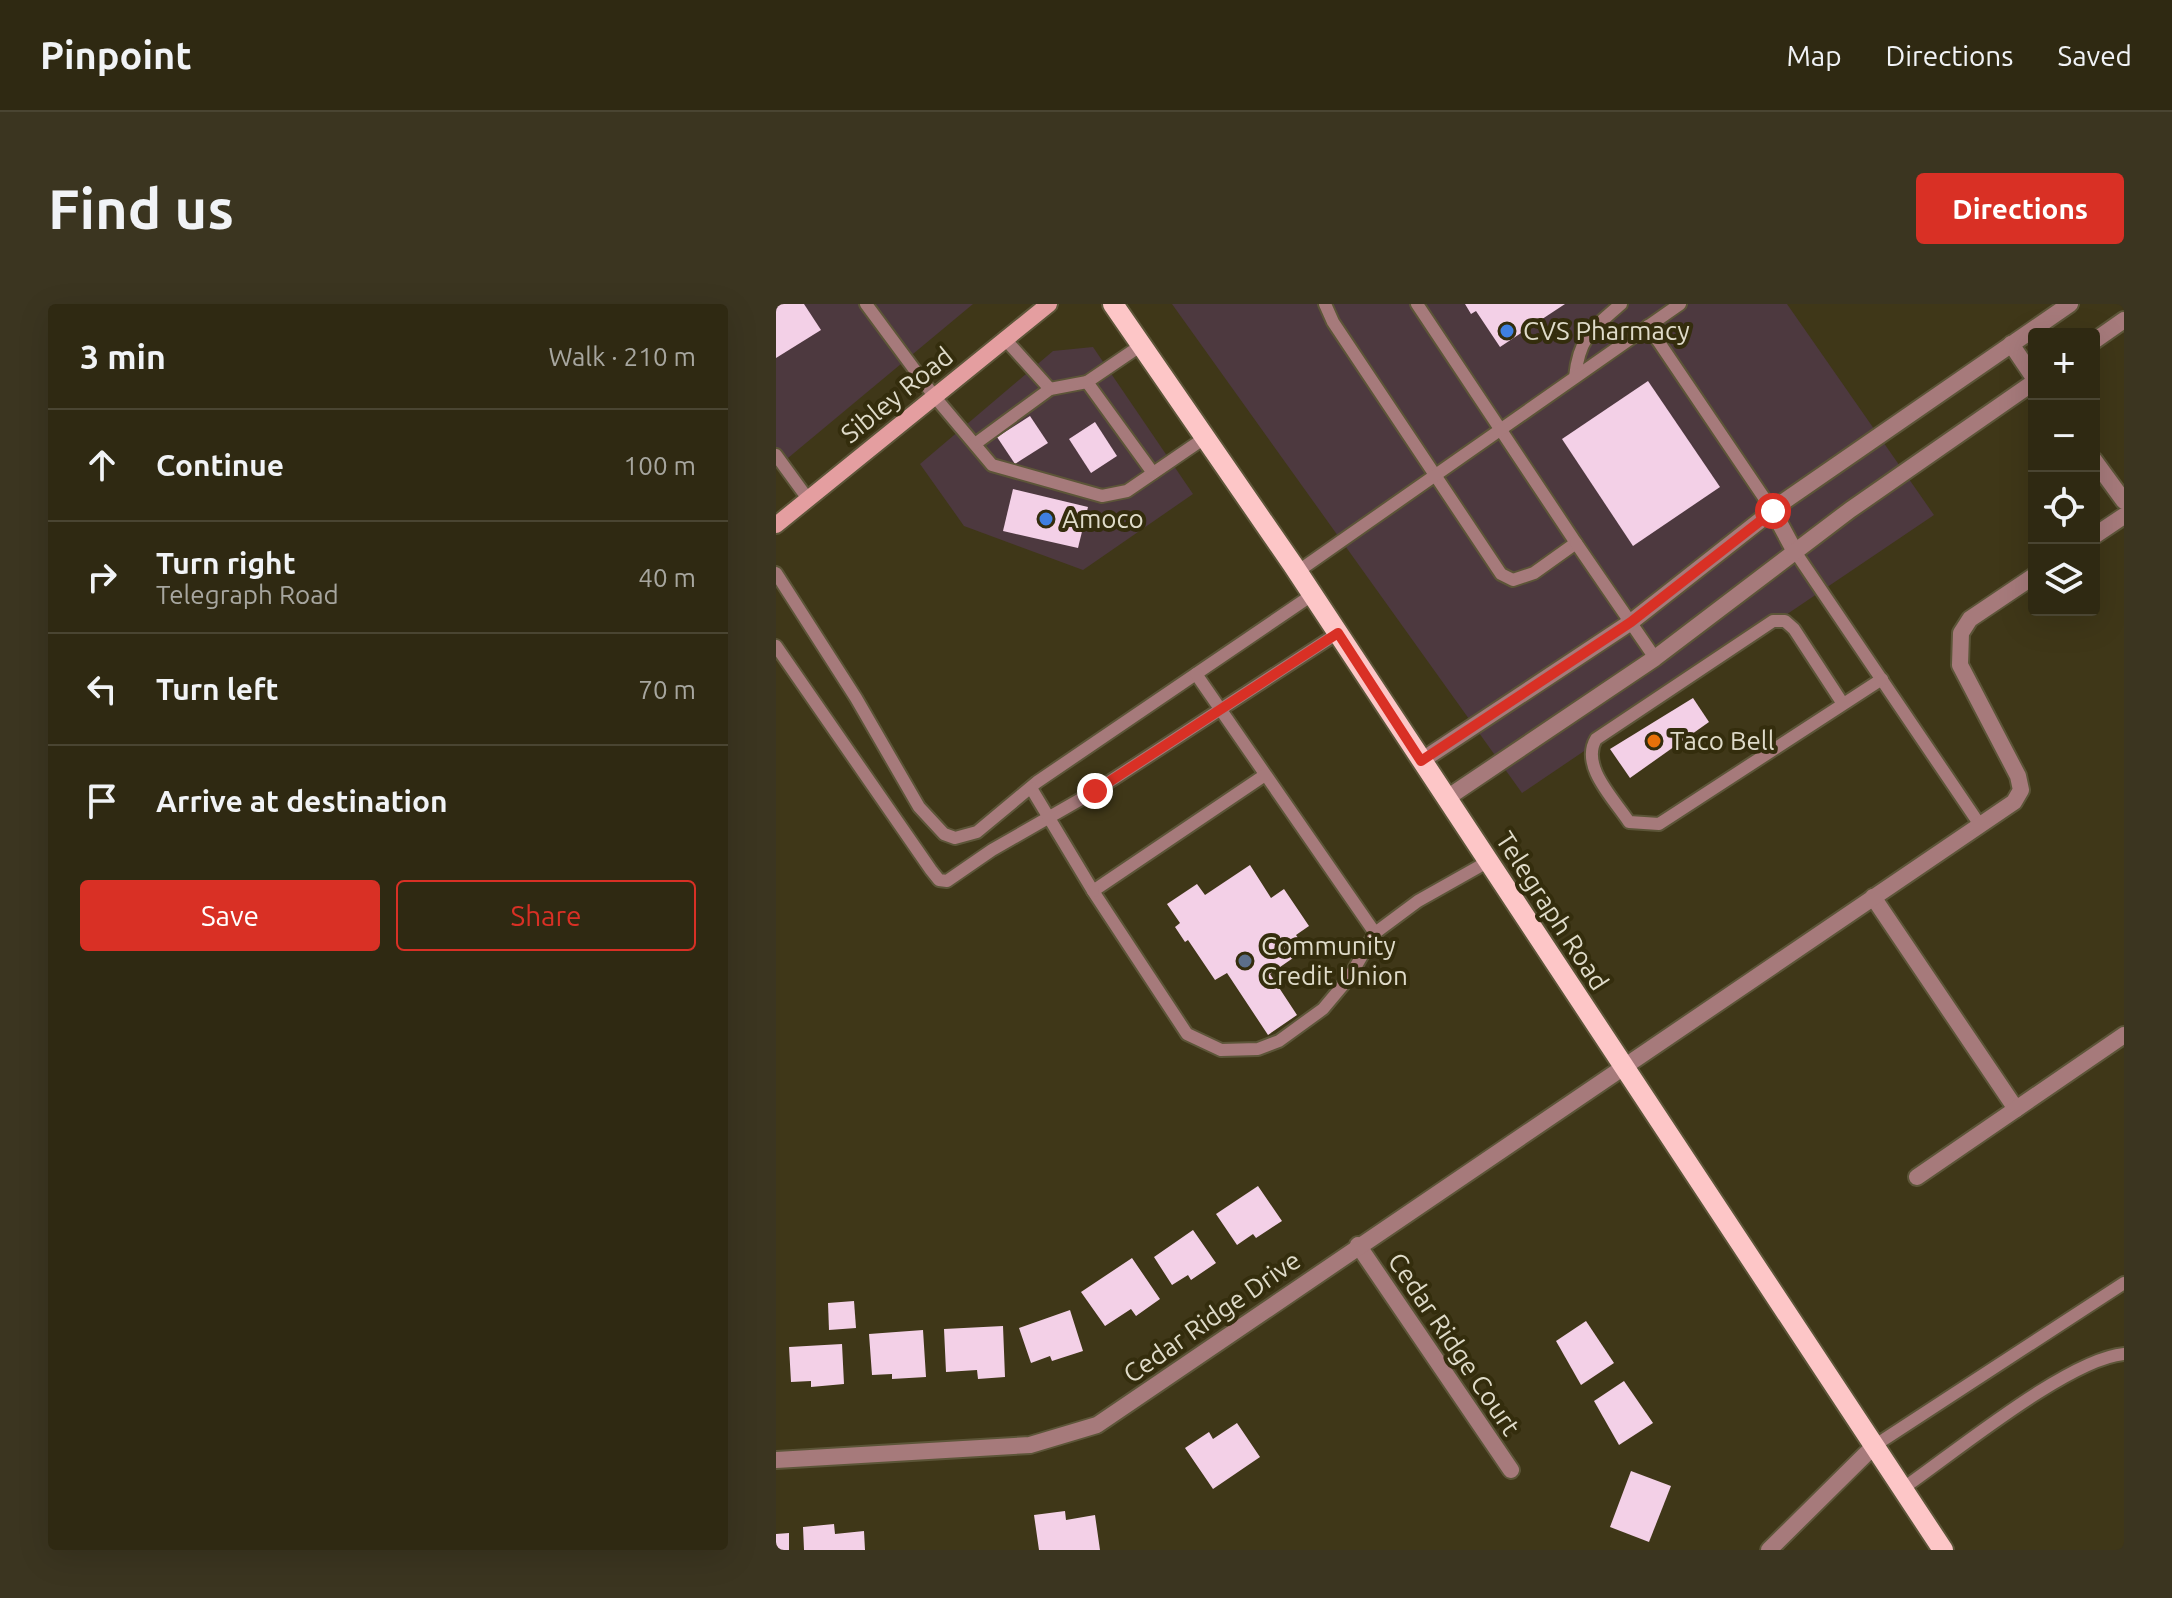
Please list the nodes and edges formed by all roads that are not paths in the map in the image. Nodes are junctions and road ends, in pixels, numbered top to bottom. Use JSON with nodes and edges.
{"nodes":[{"id":1,"x":1049,"y":304,"type":"edge"},
{"id":2,"x":1113,"y":304,"type":"edge"},
{"id":3,"x":1325,"y":304,"type":"edge"},
{"id":4,"x":1417,"y":304,"type":"edge"},
{"id":5,"x":1621,"y":304,"type":"edge"},
{"id":6,"x":1680,"y":304,"type":"edge"},
{"id":7,"x":2070,"y":304,"type":"edge"},
{"id":8,"x":872,"y":306,"type":"edge"},
{"id":9,"x":2124,"y":320,"type":"edge"},
{"id":10,"x":1648,"y":326,"type":"junction"},
{"id":11,"x":2100,"y":337,"type":"edge"},
{"id":12,"x":1004,"y":338,"type":"junction"},
{"id":13,"x":1143,"y":344,"type":"junction"},
{"id":14,"x":2011,"y":344,"type":"junction"},
{"id":15,"x":2028,"y":371,"type":"edge"},
{"id":16,"x":1575,"y":377,"type":"junction"},
{"id":17,"x":1087,"y":382,"type":"junction"},
{"id":18,"x":2028,"y":384,"type":"edge"},
{"id":19,"x":1050,"y":389,"type":"junction"},
{"id":20,"x":934,"y":396,"type":"junction"},
{"id":21,"x":1499,"y":431,"type":"junction"},
{"id":22,"x":1206,"y":437,"type":"junction"},
{"id":23,"x":975,"y":444,"type":"junction"},
{"id":24,"x":776,"y":455,"type":"edge"},
{"id":25,"x":2100,"y":468,"type":"edge"},
{"id":26,"x":1153,"y":473,"type":"junction"},
{"id":27,"x":1434,"y":476,"type":"junction"},
{"id":28,"x":808,"y":499,"type":"junction"},
{"id":29,"x":2124,"y":501,"type":"edge"},
{"id":30,"x":1773,"y":511,"type":"junction"},
{"id":31,"x":2124,"y":516,"type":"edge"},
{"id":32,"x":776,"y":525,"type":"edge"},
{"id":33,"x":2100,"y":532,"type":"edge"},
{"id":34,"x":1576,"y":543,"type":"junction"},
{"id":35,"x":1794,"y":550,"type":"junction"},
{"id":36,"x":1297,"y":572,"type":"junction"},
{"id":37,"x":776,"y":573,"type":"edge"},
{"id":38,"x":2028,"y":580,"type":"edge"},
{"id":39,"x":1312,"y":595,"type":"junction"},
{"id":40,"x":1631,"y":622,"type":"junction"},
{"id":41,"x":1338,"y":633,"type":"junction"},
{"id":42,"x":776,"y":646,"type":"edge"},
{"id":43,"x":1655,"y":658,"type":"junction"},
{"id":44,"x":1196,"y":674,"type":"junction"},
{"id":45,"x":1882,"y":679,"type":"junction"},
{"id":46,"x":1843,"y":704,"type":"junction"},
{"id":47,"x":1220,"y":709,"type":"junction"},
{"id":48,"x":1421,"y":761,"type":"junction"},
{"id":49,"x":1265,"y":775,"type":"junction"},
{"id":50,"x":1031,"y":788,"type":"junction"},
{"id":51,"x":1447,"y":798,"type":"junction"},
{"id":52,"x":1049,"y":817,"type":"junction"},
{"id":53,"x":1980,"y":825,"type":"junction"},
{"id":54,"x":1489,"y":861,"type":"junction"},
{"id":55,"x":1093,"y":891,"type":"junction"},
{"id":56,"x":1873,"y":897,"type":"junction"},
{"id":57,"x":1375,"y":933,"type":"junction"},
{"id":58,"x":2124,"y":1035,"type":"edge"},
{"id":59,"x":1623,"y":1067,"type":"junction"},
{"id":60,"x":2016,"y":1109,"type":"junction"},
{"id":61,"x":1917,"y":1177,"type":"dead end"},
{"id":62,"x":1358,"y":1245,"type":"junction"},
{"id":63,"x":2124,"y":1283,"type":"edge"},
{"id":64,"x":2124,"y":1354,"type":"edge"},
{"id":65,"x":1874,"y":1446,"type":"junction"},
{"id":66,"x":776,"y":1460,"type":"edge"},
{"id":67,"x":1511,"y":1470,"type":"dead end"},
{"id":68,"x":1902,"y":1489,"type":"junction"},
{"id":69,"x":1769,"y":1550,"type":"edge"},
{"id":70,"x":1943,"y":1550,"type":"edge"}],
"edges":[{"from":1,"to":12,"type":"main road","name":"Sibley Road"},
{"from":2,"to":13,"type":"main road","name":"Telegraph Road"},
{"from":3,"to":27,"type":"lane"},
{"from":4,"to":21,"type":"lane"},
{"from":5,"to":16,"type":"lane"},
{"from":6,"to":10,"type":"lane"},
{"from":7,"to":14,"type":"street"},
{"from":8,"to":20,"type":"lane"},
{"from":9,"to":11,"type":"street"},
{"from":10,"to":16,"type":"lane"},
{"from":10,"to":30,"type":"lane"},
{"from":12,"to":19,"type":"lane"},
{"from":12,"to":20,"type":"main road","name":"Sibley Road"},
{"from":13,"to":17,"type":"lane"},
{"from":13,"to":22,"type":"main road","name":"Telegraph Road"},
{"from":14,"to":15,"type":"street"},
{"from":14,"to":30,"type":"street"},
{"from":16,"to":21,"type":"lane"},
{"from":17,"to":19,"type":"lane"},
{"from":17,"to":26,"type":"lane"},
{"from":18,"to":35,"type":"street"},
{"from":19,"to":23,"type":"lane"},
{"from":20,"to":23,"type":"lane"},
{"from":20,"to":28,"type":"main road","name":"Sibley Road"},
{"from":21,"to":27,"type":"lane"},
{"from":21,"to":34,"type":"lane"},
{"from":22,"to":26,"type":"lane"},
{"from":22,"to":36,"type":"main road","name":"Telegraph Road"},
{"from":23,"to":26,"type":"lane"},
{"from":24,"to":28,"type":"lane"},
{"from":25,"to":29,"type":"street"},
{"from":27,"to":34,"type":"lane"},
{"from":27,"to":36,"type":"lane"},
{"from":28,"to":32,"type":"main road","name":"Sibley Road"},
{"from":30,"to":35,"type":"street"},
{"from":30,"to":40,"type":"street"},
{"from":31,"to":33,"type":"street"},
{"from":34,"to":40,"type":"lane"},
{"from":35,"to":43,"type":"street"},
{"from":35,"to":45,"type":"lane"},
{"from":36,"to":39,"type":"main road","name":"Telegraph Road"},
{"from":37,"to":50,"type":"lane"},
{"from":38,"to":53,"type":"street","name":"Cedar Ridge Drive"},
{"from":39,"to":41,"type":"main road","name":"Telegraph Road"},
{"from":39,"to":44,"type":"lane"},
{"from":40,"to":43,"type":"lane"},
{"from":40,"to":48,"type":"street"},
{"from":41,"to":47,"type":"lane"},
{"from":41,"to":48,"type":"main road","name":"Telegraph Road"},
{"from":42,"to":52,"type":"lane"},
{"from":43,"to":51,"type":"street"},
{"from":44,"to":47,"type":"lane"},
{"from":44,"to":50,"type":"lane"},
{"from":45,"to":46,"type":"lane"},
{"from":45,"to":53,"type":"lane"},
{"from":46,"to":46,"type":"lane"},
{"from":47,"to":49,"type":"lane"},
{"from":47,"to":52,"type":"lane"},
{"from":48,"to":51,"type":"main road","name":"Telegraph Road"},
{"from":49,"to":55,"type":"lane"},
{"from":49,"to":57,"type":"lane"},
{"from":50,"to":52,"type":"lane"},
{"from":51,"to":54,"type":"main road","name":"Telegraph Road"},
{"from":52,"to":55,"type":"lane"},
{"from":53,"to":56,"type":"street","name":"Cedar Ridge Drive"},
{"from":54,"to":57,"type":"lane"},
{"from":54,"to":59,"type":"main road","name":"Telegraph Road"},
{"from":55,"to":57,"type":"lane"},
{"from":56,"to":59,"type":"street","name":"Cedar Ridge Drive"},
{"from":56,"to":60,"type":"street"},
{"from":58,"to":60,"type":"street"},
{"from":59,"to":62,"type":"street","name":"Cedar Ridge Drive"},
{"from":59,"to":65,"type":"main road","name":"Telegraph Road"},
{"from":60,"to":61,"type":"street"},
{"from":62,"to":66,"type":"street","name":"Cedar Ridge Drive"},
{"from":62,"to":67,"type":"street","name":"Cedar Ridge Court"},
{"from":63,"to":65,"type":"lane"},
{"from":64,"to":68,"type":"lane"},
{"from":65,"to":68,"type":"main road","name":"Telegraph Road"},
{"from":65,"to":69,"type":"street"},
{"from":68,"to":70,"type":"main road","name":"Telegraph Road"}]}
